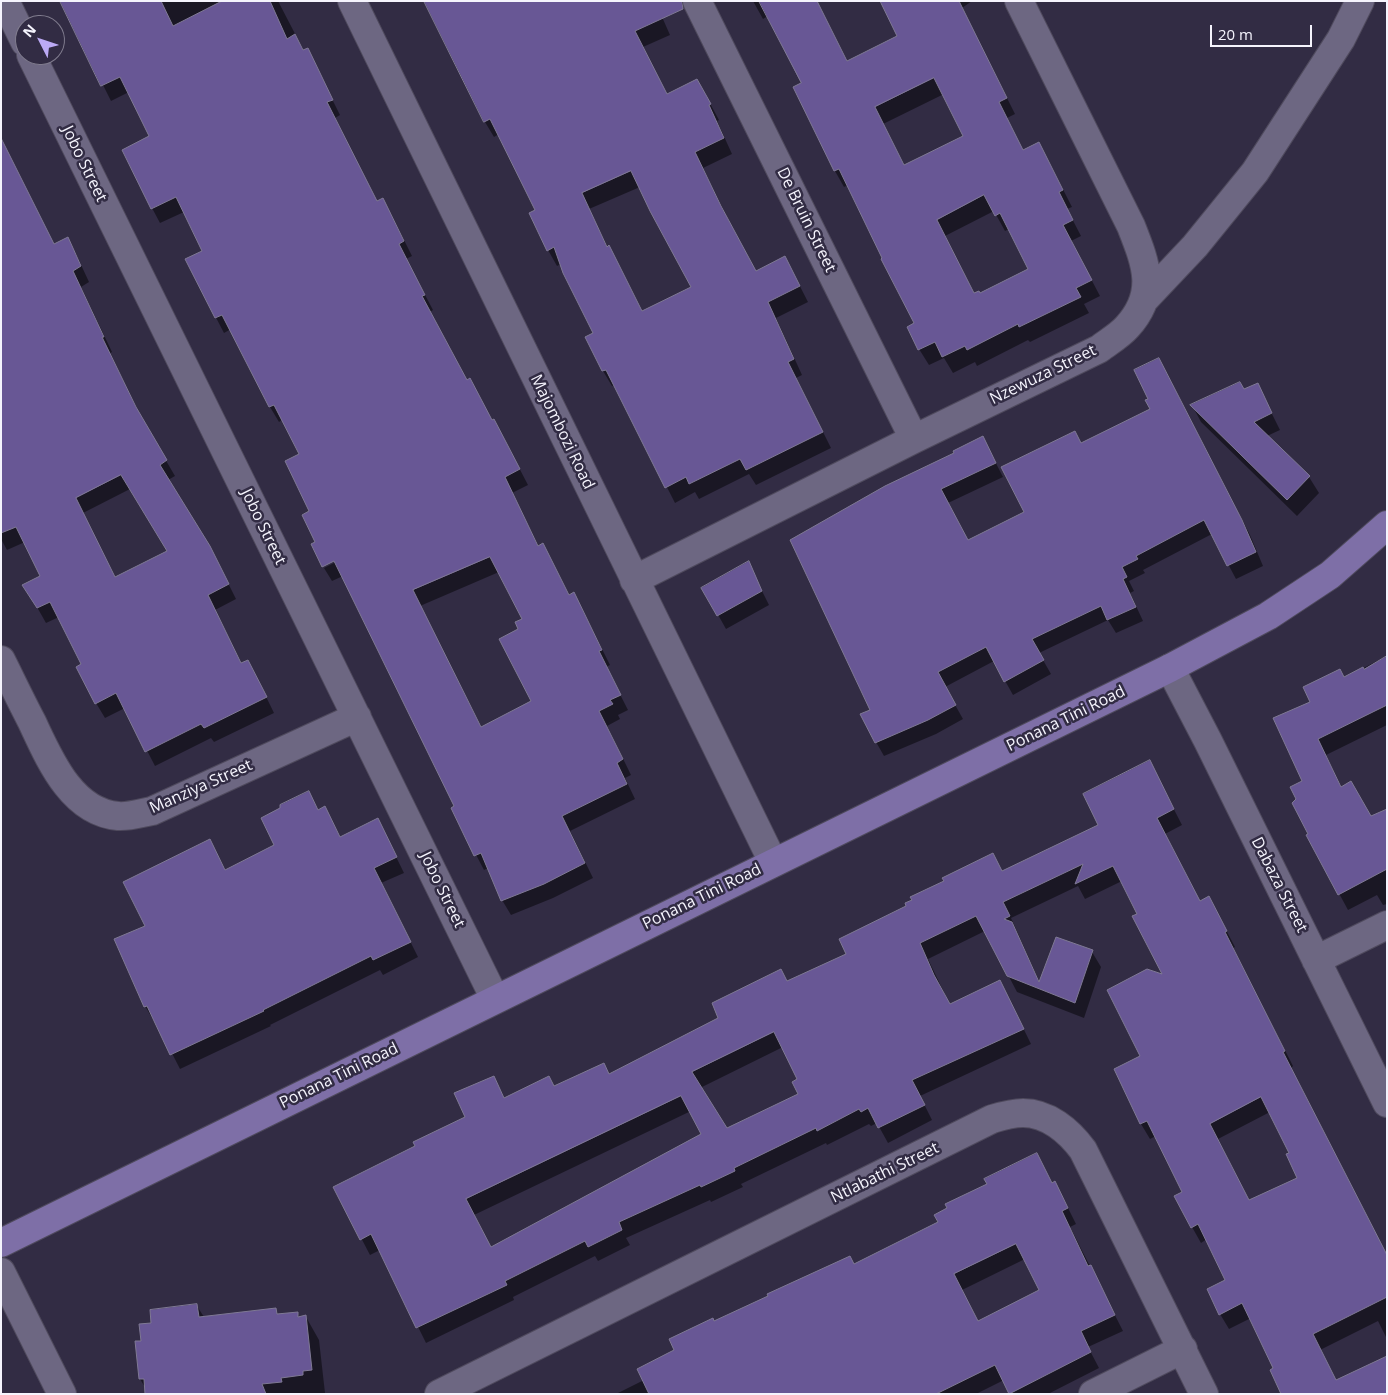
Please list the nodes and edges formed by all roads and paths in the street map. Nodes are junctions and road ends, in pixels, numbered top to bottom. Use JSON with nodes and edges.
{"nodes":[{"id":1,"x":5,"y":1,"type":"edge"},
{"id":2,"x":352,"y":1,"type":"edge"},
{"id":3,"x":697,"y":1,"type":"edge"},
{"id":4,"x":1018,"y":1,"type":"edge"},
{"id":5,"x":1360,"y":1,"type":"edge"},
{"id":6,"x":15,"y":22,"type":"edge"},
{"id":7,"x":36,"y":65,"type":"edge"},
{"id":8,"x":1144,"y":300,"type":"junction"},
{"id":9,"x":914,"y":439,"type":"junction"},
{"id":10,"x":1387,"y":525,"type":"edge"},
{"id":11,"x":634,"y":580,"type":"junction"},
{"id":12,"x":1,"y":660,"type":"edge"},
{"id":13,"x":1170,"y":668,"type":"junction"},
{"id":14,"x":357,"y":717,"type":"junction"},
{"id":15,"x":774,"y":862,"type":"junction"},
{"id":16,"x":1387,"y":925,"type":"edge"},
{"id":17,"x":1316,"y":960,"type":"junction"},
{"id":18,"x":495,"y":999,"type":"junction"},
{"id":19,"x":1387,"y":1103,"type":"edge"},
{"id":20,"x":1,"y":1243,"type":"edge"},
{"id":21,"x":1,"y":1272,"type":"edge"},
{"id":22,"x":1183,"y":1349,"type":"junction"},
{"id":23,"x":62,"y":1394,"type":"edge"},
{"id":24,"x":439,"y":1394,"type":"edge"},
{"id":25,"x":1093,"y":1394,"type":"edge"},
{"id":26,"x":1204,"y":1394,"type":"edge"}],
"edges":[{"from":1,"to":6,"type":"street"},
{"from":2,"to":11,"type":"street","name":"Majombozi Road"},
{"from":3,"to":9,"type":"street","name":"De Bruin Street"},
{"from":4,"to":8,"type":"street","name":"Nzewuza Street"},
{"from":5,"to":8,"type":"street"},
{"from":7,"to":14,"type":"street","name":"Jobo Street"},
{"from":8,"to":9,"type":"street","name":"Nzewuza Street"},
{"from":9,"to":11,"type":"street","name":"Nzewuza Street"},
{"from":10,"to":13,"type":"street","name":"Ponana Tini Road"},
{"from":11,"to":15,"type":"street","name":"Majombozi Road"},
{"from":12,"to":14,"type":"street","name":"Manziya Street"},
{"from":13,"to":15,"type":"street","name":"Ponana Tini Road"},
{"from":13,"to":17,"type":"street","name":"Dabaza Street"},
{"from":14,"to":18,"type":"street","name":"Jobo Street"},
{"from":15,"to":18,"type":"street","name":"Ponana Tini Road"},
{"from":16,"to":17,"type":"street"},
{"from":17,"to":19,"type":"street","name":"Dabaza Street"},
{"from":18,"to":20,"type":"street","name":"Ponana Tini Road"},
{"from":21,"to":23,"type":"street"},
{"from":22,"to":24,"type":"street","name":"Ntlabathi Street"},
{"from":22,"to":25,"type":"street"},
{"from":22,"to":26,"type":"street","name":"Ntlabathi Street"}]}
